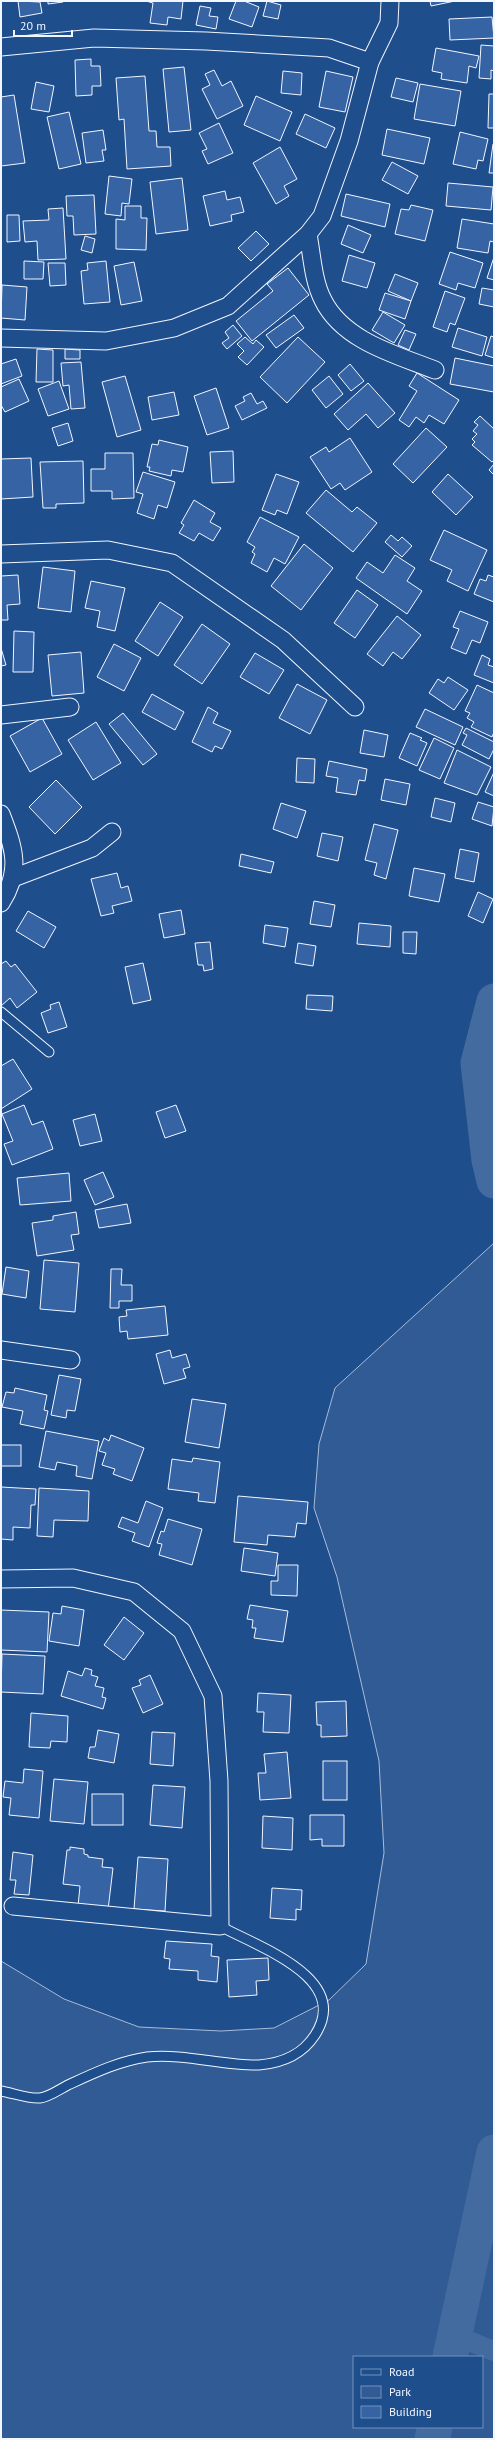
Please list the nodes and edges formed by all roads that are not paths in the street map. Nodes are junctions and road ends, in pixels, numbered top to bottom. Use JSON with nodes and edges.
{"nodes":[{"id":1,"x":390,"y":1,"type":"edge"},
{"id":2,"x":1,"y":47,"type":"edge"},
{"id":3,"x":370,"y":62,"type":"junction"},
{"id":4,"x":308,"y":234,"type":"junction"},
{"id":5,"x":1,"y":338,"type":"edge"},
{"id":6,"x":436,"y":370,"type":"dead end"},
{"id":7,"x":1,"y":554,"type":"edge"},
{"id":8,"x":70,"y":707,"type":"dead end"},
{"id":9,"x":355,"y":707,"type":"dead end"},
{"id":10,"x":1,"y":715,"type":"edge"},
{"id":11,"x":1,"y":814,"type":"edge"},
{"id":12,"x":112,"y":832,"type":"dead end"},
{"id":13,"x":13,"y":878,"type":"junction"},
{"id":14,"x":1,"y":903,"type":"edge"},
{"id":15,"x":1,"y":1012,"type":"edge"},
{"id":16,"x":49,"y":1052,"type":"dead end"},
{"id":17,"x":1,"y":1350,"type":"edge"},
{"id":18,"x":71,"y":1360,"type":"dead end"},
{"id":19,"x":1,"y":1579,"type":"edge"},
{"id":20,"x":13,"y":1906,"type":"dead end"},
{"id":21,"x":220,"y":1926,"type":"junction"},
{"id":22,"x":1,"y":2091,"type":"edge"}],
"edges":[{"from":1,"to":3,"type":"street"},
{"from":2,"to":3,"type":"street"},
{"from":3,"to":4,"type":"street"},
{"from":4,"to":5,"type":"street"},
{"from":4,"to":6,"type":"street"},
{"from":7,"to":9,"type":"street"},
{"from":8,"to":10,"type":"street"},
{"from":11,"to":13,"type":"street"},
{"from":12,"to":13,"type":"street"},
{"from":13,"to":14,"type":"street"},
{"from":15,"to":16,"type":"lane"},
{"from":17,"to":18,"type":"street"},
{"from":19,"to":21,"type":"street"},
{"from":20,"to":21,"type":"street"},
{"from":21,"to":22,"type":"lane"}]}
